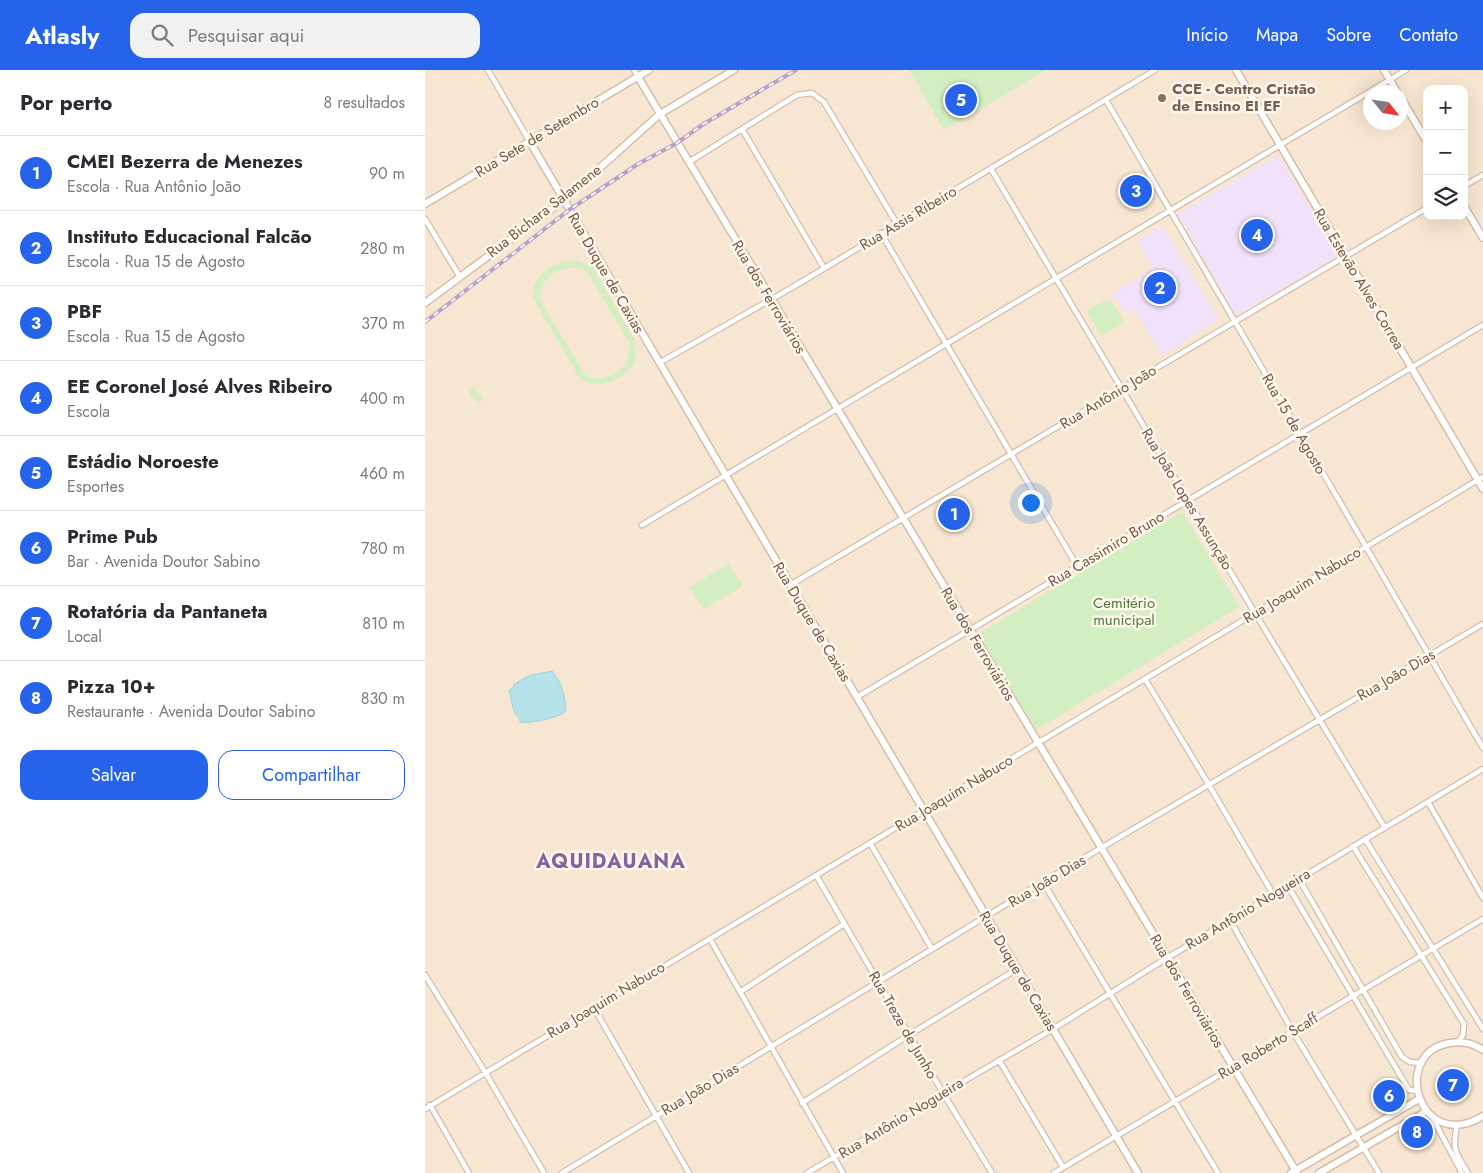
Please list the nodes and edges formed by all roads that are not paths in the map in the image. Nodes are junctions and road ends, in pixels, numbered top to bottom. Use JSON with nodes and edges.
{"nodes":[{"id":1,"x":488,"y":70,"type":"edge"},
{"id":2,"x":634,"y":70,"type":"edge"},
{"id":3,"x":649,"y":70,"type":"edge"},
{"id":4,"x":735,"y":70,"type":"edge"},
{"id":5,"x":1155,"y":70,"type":"edge"},
{"id":6,"x":1236,"y":70,"type":"edge"},
{"id":7,"x":1384,"y":70,"type":"edge"},
{"id":8,"x":1406,"y":70,"type":"edge"},
{"id":9,"x":638,"y":77,"type":"junction"},
{"id":10,"x":1390,"y":80,"type":"junction"},
{"id":11,"x":1393,"y":85,"type":"edge"},
{"id":12,"x":1106,"y":100,"type":"junction"},
{"id":13,"x":1408,"y":110,"type":"edge"},
{"id":14,"x":660,"y":114,"type":"junction"},
{"id":15,"x":742,"y":129,"type":"junction"},
{"id":16,"x":1423,"y":135,"type":"edge"},
{"id":17,"x":530,"y":142,"type":"junction"},
{"id":18,"x":1281,"y":146,"type":"junction"},
{"id":19,"x":689,"y":162,"type":"junction"},
{"id":20,"x":991,"y":169,"type":"junction"},
{"id":21,"x":1483,"y":174,"type":"edge"},
{"id":22,"x":1468,"y":183,"type":"edge"},
{"id":23,"x":565,"y":199,"type":"junction"},
{"id":24,"x":425,"y":204,"type":"edge"},
{"id":25,"x":1171,"y":210,"type":"junction"},
{"id":26,"x":1423,"y":210,"type":"edge"},
{"id":27,"x":1468,"y":213,"type":"edge"},
{"id":28,"x":425,"y":219,"type":"edge"},
{"id":29,"x":897,"y":224,"type":"junction"},
{"id":30,"x":881,"y":233,"type":"junction"},
{"id":31,"x":1483,"y":238,"type":"edge"},
{"id":32,"x":1346,"y":257,"type":"junction"},
{"id":33,"x":824,"y":268,"type":"junction"},
{"id":34,"x":460,"y":278,"type":"junction"},
{"id":35,"x":1056,"y":279,"type":"junction"},
{"id":36,"x":771,"y":299,"type":"junction"},
{"id":37,"x":425,"y":303,"type":"edge"},
{"id":38,"x":1235,"y":322,"type":"junction"},
{"id":39,"x":1483,"y":325,"type":"edge"},
{"id":40,"x":946,"y":344,"type":"junction"},
{"id":41,"x":659,"y":363,"type":"junction"},
{"id":42,"x":1411,"y":367,"type":"junction"},
{"id":43,"x":1121,"y":389,"type":"junction"},
{"id":44,"x":837,"y":408,"type":"junction"},
{"id":45,"x":1300,"y":434,"type":"junction"},
{"id":46,"x":1011,"y":454,"type":"junction"},
{"id":47,"x":725,"y":474,"type":"junction"},
{"id":48,"x":1481,"y":479,"type":"edge"},
{"id":49,"x":1483,"y":489,"type":"edge"},
{"id":50,"x":1188,"y":500,"type":"junction"},
{"id":51,"x":903,"y":518,"type":"junction"},
{"id":52,"x":642,"y":525,"type":"dead end"},
{"id":53,"x":1366,"y":547,"type":"junction"},
{"id":54,"x":1077,"y":566,"type":"junction"},
{"id":55,"x":790,"y":585,"type":"junction"},
{"id":56,"x":1255,"y":613,"type":"junction"},
{"id":57,"x":1483,"y":624,"type":"edge"},
{"id":58,"x":970,"y":630,"type":"junction"},
{"id":59,"x":1429,"y":656,"type":"junction"},
{"id":60,"x":1145,"y":679,"type":"junction"},
{"id":61,"x":857,"y":697,"type":"junction"},
{"id":62,"x":1319,"y":720,"type":"junction"},
{"id":63,"x":1037,"y":743,"type":"junction"},
{"id":64,"x":1483,"y":748,"type":"edge"},
{"id":65,"x":1483,"y":769,"type":"edge"},
{"id":66,"x":1209,"y":785,"type":"junction"},
{"id":67,"x":1428,"y":802,"type":"junction"},
{"id":68,"x":924,"y":811,"type":"junction"},
{"id":69,"x":1385,"y":828,"type":"junction"},
{"id":70,"x":1365,"y":840,"type":"junction"},
{"id":71,"x":870,"y":843,"type":"junction"},
{"id":72,"x":1353,"y":846,"type":"junction"},
{"id":73,"x":1101,"y":848,"type":"junction"},
{"id":74,"x":816,"y":875,"type":"junction"},
{"id":75,"x":1299,"y":879,"type":"junction"},
{"id":76,"x":1043,"y":882,"type":"junction"},
{"id":77,"x":1287,"y":886,"type":"junction"},
{"id":78,"x":1273,"y":894,"type":"junction"},
{"id":79,"x":1483,"y":898,"type":"edge"},
{"id":80,"x":986,"y":917,"type":"junction"},
{"id":81,"x":1230,"y":920,"type":"junction"},
{"id":82,"x":1483,"y":920,"type":"edge"},
{"id":83,"x":844,"y":924,"type":"junction"},
{"id":84,"x":710,"y":939,"type":"junction"},
{"id":85,"x":932,"y":949,"type":"junction"},
{"id":86,"x":1433,"y":949,"type":"junction"},
{"id":87,"x":1421,"y":956,"type":"junction"},
{"id":88,"x":1167,"y":958,"type":"junction"},
{"id":89,"x":1017,"y":969,"type":"junction"},
{"id":90,"x":425,"y":975,"type":"edge"},
{"id":91,"x":878,"y":982,"type":"junction"},
{"id":92,"x":1363,"y":990,"type":"junction"},
{"id":93,"x":740,"y":992,"type":"junction"},
{"id":94,"x":1110,"y":993,"type":"junction"},
{"id":95,"x":1353,"y":996,"type":"junction"},
{"id":96,"x":594,"y":1008,"type":"junction"},
{"id":97,"x":1053,"y":1029,"type":"junction"},
{"id":98,"x":1483,"y":1029,"type":"edge"},
{"id":99,"x":1293,"y":1032,"type":"junction"},
{"id":100,"x":909,"y":1035,"type":"junction"},
{"id":101,"x":1458,"y":1042,"type":"junction"},
{"id":102,"x":771,"y":1046,"type":"junction"},
{"id":103,"x":1483,"y":1050,"type":"edge"},
{"id":104,"x":999,"y":1060,"type":"junction"},
{"id":105,"x":1422,"y":1063,"type":"junction"},
{"id":106,"x":1233,"y":1067,"type":"junction"},
{"id":107,"x":485,"y":1072,"type":"junction"},
{"id":108,"x":1417,"y":1091,"type":"junction"},
{"id":109,"x":943,"y":1093,"type":"junction"},
{"id":110,"x":1419,"y":1098,"type":"junction"},
{"id":111,"x":1175,"y":1101,"type":"junction"},
{"id":112,"x":803,"y":1103,"type":"junction"},
{"id":113,"x":430,"y":1106,"type":"junction"},
{"id":114,"x":425,"y":1109,"type":"edge"},
{"id":115,"x":1428,"y":1112,"type":"junction"},
{"id":116,"x":656,"y":1116,"type":"junction"},
{"id":117,"x":1483,"y":1116,"type":"edge"},
{"id":118,"x":1457,"y":1125,"type":"junction"},
{"id":119,"x":1357,"y":1135,"type":"junction"},
{"id":120,"x":1116,"y":1136,"type":"junction"},
{"id":121,"x":1363,"y":1148,"type":"junction"},
{"id":122,"x":833,"y":1158,"type":"junction"},
{"id":123,"x":1063,"y":1167,"type":"junction"},
{"id":124,"x":1294,"y":1172,"type":"edge"},
{"id":125,"x":469,"y":1173,"type":"edge"},
{"id":126,"x":544,"y":1173,"type":"edge"},
{"id":127,"x":562,"y":1173,"type":"edge"},
{"id":128,"x":689,"y":1173,"type":"edge"},
{"id":129,"x":807,"y":1173,"type":"edge"},
{"id":130,"x":843,"y":1173,"type":"edge"},
{"id":131,"x":992,"y":1173,"type":"edge"},
{"id":132,"x":1054,"y":1173,"type":"edge"},
{"id":133,"x":1138,"y":1173,"type":"edge"},
{"id":134,"x":1218,"y":1173,"type":"edge"},
{"id":135,"x":1319,"y":1173,"type":"edge"},
{"id":136,"x":1379,"y":1173,"type":"edge"},
{"id":137,"x":1462,"y":1173,"type":"edge"},
{"id":138,"x":1468,"y":1173,"type":"edge"}],
"edges":[{"from":1,"to":17,"type":"street","name":"Rua Duque de Caxias"},
{"from":2,"to":9,"type":"street"},
{"from":3,"to":9,"type":"main road","name":"Rua Sete de Setembro"},
{"from":4,"to":14,"type":"main road","name":"Rua Bichara Salamene"},
{"from":5,"to":12,"type":"street","name":"Rua Assis Ribeiro"},
{"from":6,"to":18,"type":"main road","name":"Rua Estevão Alves Correa"},
{"from":7,"to":10,"type":"main road"},
{"from":8,"to":10,"type":"street"},
{"from":9,"to":14,"type":"main road"},
{"from":9,"to":17,"type":"main road","name":"Rua Sete de Setembro"},
{"from":10,"to":11,"type":"main road"},
{"from":10,"to":18,"type":"street"},
{"from":12,"to":20,"type":"street","name":"Rua Assis Ribeiro"},
{"from":12,"to":25,"type":"street","name":"Rua 15 de Agosto"},
{"from":13,"to":16,"type":"main road"},
{"from":14,"to":19,"type":"main road","name":"Rua dos Ferroviários"},
{"from":14,"to":23,"type":"main road","name":"Rua Bichara Salamene"},
{"from":15,"to":19,"type":"street"},
{"from":15,"to":29,"type":"street"},
{"from":15,"to":33,"type":"street"},
{"from":17,"to":23,"type":"main road","name":"Rua Duque de Caxias"},
{"from":17,"to":24,"type":"main road","name":"Rua Sete de Setembro"},
{"from":18,"to":25,"type":"street"},
{"from":18,"to":32,"type":"main road","name":"Rua Estevão Alves Correa"},
{"from":19,"to":36,"type":"main road","name":"Rua dos Ferroviários"},
{"from":20,"to":29,"type":"street","name":"Rua Assis Ribeiro"},
{"from":20,"to":35,"type":"street","name":"Rua João Lopes Assunção"},
{"from":21,"to":22,"type":"street"},
{"from":23,"to":34,"type":"main road","name":"Rua Bichara Salamene"},
{"from":23,"to":41,"type":"main road","name":"Rua Duque de Caxias"},
{"from":25,"to":35,"type":"street"},
{"from":25,"to":38,"type":"street","name":"Rua 15 de Agosto"},
{"from":26,"to":32,"type":"street","name":"Rua Antônio João"},
{"from":27,"to":31,"type":"main road"},
{"from":28,"to":34,"type":"street"},
{"from":29,"to":30,"type":"street","name":"Rua Assis Ribeiro"},
{"from":30,"to":33,"type":"street","name":"Rua Assis Ribeiro"},
{"from":30,"to":40,"type":"street"},
{"from":32,"to":38,"type":"street","name":"Rua Antônio João"},
{"from":32,"to":42,"type":"main road","name":"Rua Estevão Alves Correa"},
{"from":33,"to":36,"type":"street","name":"Rua Assis Ribeiro"},
{"from":34,"to":37,"type":"main road","name":"Rua Bichara Salamene"},
{"from":35,"to":40,"type":"street"},
{"from":35,"to":43,"type":"street","name":"Rua João Lopes Assunção"},
{"from":36,"to":41,"type":"street","name":"Rua Assis Ribeiro"},
{"from":36,"to":44,"type":"main road","name":"Rua dos Ferroviários"},
{"from":38,"to":43,"type":"street","name":"Rua Antônio João"},
{"from":38,"to":45,"type":"street","name":"Rua 15 de Agosto"},
{"from":39,"to":42,"type":"street","name":"Rua Cassimiro Bruno"},
{"from":40,"to":44,"type":"street"},
{"from":40,"to":46,"type":"street"},
{"from":41,"to":47,"type":"main road","name":"Rua Duque de Caxias"},
{"from":42,"to":45,"type":"street","name":"Rua Cassimiro Bruno"},
{"from":42,"to":48,"type":"main road","name":"Rua Estevão Alves Correa"},
{"from":43,"to":46,"type":"street","name":"Rua Antônio João"},
{"from":43,"to":50,"type":"street","name":"Rua João Lopes Assunção"},
{"from":44,"to":47,"type":"street"},
{"from":44,"to":51,"type":"main road","name":"Rua dos Ferroviários"},
{"from":45,"to":50,"type":"street","name":"Rua Cassimiro Bruno"},
{"from":45,"to":53,"type":"street","name":"Rua 15 de Agosto"},
{"from":46,"to":51,"type":"street","name":"Rua Antônio João"},
{"from":46,"to":54,"type":"street"},
{"from":47,"to":52,"type":"street"},
{"from":47,"to":55,"type":"main road","name":"Rua Duque de Caxias"},
{"from":48,"to":49,"type":"main road","name":"Rua Estevão Alves Correa"},
{"from":48,"to":53,"type":"street","name":"Rua Joaquim Nabuco"},
{"from":50,"to":54,"type":"street","name":"Rua Cassimiro Bruno"},
{"from":50,"to":56,"type":"street","name":"Rua João Lopes Assunção"},
{"from":51,"to":55,"type":"street","name":"Rua Antônio João"},
{"from":51,"to":58,"type":"main road","name":"Rua dos Ferroviários"},
{"from":53,"to":56,"type":"street","name":"Rua Joaquim Nabuco"},
{"from":53,"to":59,"type":"street","name":"Rua 15 de Agosto"},
{"from":54,"to":58,"type":"street","name":"Rua Cassimiro Bruno"},
{"from":55,"to":61,"type":"main road","name":"Rua Duque de Caxias"},
{"from":56,"to":60,"type":"street","name":"Rua Joaquim Nabuco"},
{"from":56,"to":62,"type":"street","name":"Rua João Lopes Assunção"},
{"from":57,"to":59,"type":"street","name":"Rua João Dias"},
{"from":58,"to":61,"type":"street","name":"Rua Cassimiro Bruno"},
{"from":58,"to":63,"type":"main road","name":"Rua dos Ferroviários"},
{"from":59,"to":62,"type":"street","name":"Rua João Dias"},
{"from":59,"to":64,"type":"street","name":"Rua 15 de Agosto"},
{"from":60,"to":63,"type":"street","name":"Rua Joaquim Nabuco"},
{"from":60,"to":66,"type":"street"},
{"from":61,"to":68,"type":"main road","name":"Rua Duque de Caxias"},
{"from":62,"to":66,"type":"street","name":"Rua João Dias"},
{"from":62,"to":69,"type":"street","name":"Rua João Lopes Assunção"},
{"from":63,"to":68,"type":"street","name":"Rua Joaquim Nabuco"},
{"from":63,"to":73,"type":"main road","name":"Rua dos Ferroviários"},
{"from":65,"to":67,"type":"street","name":"Rua Antônio Nogueira"},
{"from":66,"to":73,"type":"street","name":"Rua João Dias"},
{"from":66,"to":78,"type":"street"},
{"from":67,"to":69,"type":"street","name":"Rua Antônio Nogueira"},
{"from":67,"to":79,"type":"street"},
{"from":68,"to":71,"type":"street","name":"Rua Joaquim Nabuco"},
{"from":68,"to":80,"type":"main road","name":"Rua Duque de Caxias"},
{"from":69,"to":70,"type":"street","name":"Rua Antônio Nogueira"},
{"from":70,"to":72,"type":"street","name":"Rua Antônio Nogueira"},
{"from":70,"to":86,"type":"street"},
{"from":71,"to":74,"type":"street","name":"Rua Joaquim Nabuco"},
{"from":71,"to":85,"type":"street"},
{"from":72,"to":75,"type":"street","name":"Rua Antônio Nogueira"},
{"from":72,"to":87,"type":"street"},
{"from":73,"to":76,"type":"street","name":"Rua João Dias"},
{"from":73,"to":88,"type":"main road","name":"Rua dos Ferroviários"},
{"from":74,"to":83,"type":"street","name":"Rua Treze de Junho"},
{"from":74,"to":84,"type":"street","name":"Rua Joaquim Nabuco"},
{"from":75,"to":77,"type":"street","name":"Rua Antônio Nogueira"},
{"from":75,"to":92,"type":"street"},
{"from":76,"to":80,"type":"street","name":"Rua João Dias"},
{"from":76,"to":94,"type":"street"},
{"from":77,"to":78,"type":"street","name":"Rua Antônio Nogueira"},
{"from":77,"to":95,"type":"street"},
{"from":78,"to":81,"type":"street","name":"Rua Antônio Nogueira"},
{"from":80,"to":85,"type":"street","name":"Rua João Dias"},
{"from":80,"to":89,"type":"main road","name":"Rua Duque de Caxias"},
{"from":81,"to":88,"type":"street","name":"Rua Antônio Nogueira"},
{"from":81,"to":99,"type":"street"},
{"from":82,"to":86,"type":"street","name":"Rua Roberto Scaff"},
{"from":83,"to":91,"type":"street","name":"Rua Treze de Junho"},
{"from":83,"to":93,"type":"street"},
{"from":84,"to":93,"type":"street"},
{"from":84,"to":96,"type":"street","name":"Rua Joaquim Nabuco"},
{"from":85,"to":91,"type":"street","name":"Rua João Dias"},
{"from":86,"to":87,"type":"street","name":"Rua Roberto Scaff"},
{"from":86,"to":98,"type":"street"},
{"from":87,"to":92,"type":"street","name":"Rua Roberto Scaff"},
{"from":87,"to":101,"type":"street"},
{"from":88,"to":94,"type":"street","name":"Rua Antônio Nogueira"},
{"from":88,"to":106,"type":"main road","name":"Rua dos Ferroviários"},
{"from":89,"to":97,"type":"main road","name":"Rua Duque de Caxias"},
{"from":89,"to":100,"type":"street"},
{"from":90,"to":107,"type":"street"},
{"from":91,"to":100,"type":"street","name":"Rua Treze de Junho"},
{"from":91,"to":102,"type":"street","name":"Rua João Dias"},
{"from":92,"to":95,"type":"street","name":"Rua Roberto Scaff"},
{"from":92,"to":105,"type":"street"},
{"from":93,"to":102,"type":"street"},
{"from":94,"to":97,"type":"street","name":"Rua Antônio Nogueira"},
{"from":94,"to":111,"type":"street"},
{"from":95,"to":99,"type":"street","name":"Rua Roberto Scaff"},
{"from":95,"to":108,"type":"street"},
{"from":96,"to":107,"type":"street","name":"Rua Joaquim Nabuco"},
{"from":96,"to":116,"type":"street"},
{"from":97,"to":104,"type":"street","name":"Rua Antônio Nogueira"},
{"from":97,"to":120,"type":"main road","name":"Rua Duque de Caxias"},
{"from":99,"to":106,"type":"street","name":"Rua Roberto Scaff"},
{"from":99,"to":119,"type":"street"},
{"from":100,"to":109,"type":"street","name":"Rua Treze de Junho"},
{"from":100,"to":112,"type":"street"},
{"from":101,"to":103,"type":"main road"},
{"from":101,"to":105,"type":"main road"},
{"from":102,"to":112,"type":"street"},
{"from":102,"to":116,"type":"street","name":"Rua João Dias"},
{"from":104,"to":109,"type":"street","name":"Rua Antônio Nogueira"},
{"from":104,"to":123,"type":"street"},
{"from":105,"to":108,"type":"main road"},
{"from":106,"to":111,"type":"street","name":"Rua Roberto Scaff"},
{"from":106,"to":124,"type":"main road","name":"Rua dos Ferroviários"},
{"from":107,"to":113,"type":"street","name":"Rua Joaquim Nabuco"},
{"from":107,"to":126,"type":"street"},
{"from":108,"to":110,"type":"main road"},
{"from":109,"to":122,"type":"street","name":"Rua Antônio Nogueira"},
{"from":109,"to":131,"type":"street","name":"Rua Treze de Junho"},
{"from":110,"to":115,"type":"main road"},
{"from":110,"to":119,"type":"main road"},
{"from":111,"to":120,"type":"street","name":"Rua Roberto Scaff"},
{"from":111,"to":134,"type":"street"},
{"from":112,"to":122,"type":"street"},
{"from":113,"to":114,"type":"street","name":"Rua Joaquim Nabuco"},
{"from":113,"to":125,"type":"street"},
{"from":115,"to":118,"type":"main road"},
{"from":115,"to":121,"type":"main road"},
{"from":115,"to":137,"type":"street"},
{"from":116,"to":127,"type":"street","name":"Rua João Dias"},
{"from":116,"to":128,"type":"street"},
{"from":117,"to":118,"type":"main road"},
{"from":118,"to":138,"type":"street"},
{"from":119,"to":121,"type":"street"},
{"from":119,"to":124,"type":"main road"},
{"from":120,"to":123,"type":"street","name":"Rua Roberto Scaff"},
{"from":120,"to":133,"type":"main road","name":"Rua Duque de Caxias"},
{"from":121,"to":135,"type":"main road"},
{"from":121,"to":136,"type":"street"},
{"from":122,"to":129,"type":"street","name":"Rua Antônio Nogueira"},
{"from":122,"to":130,"type":"street"},
{"from":123,"to":132,"type":"street","name":"Rua Roberto Scaff"}]}
